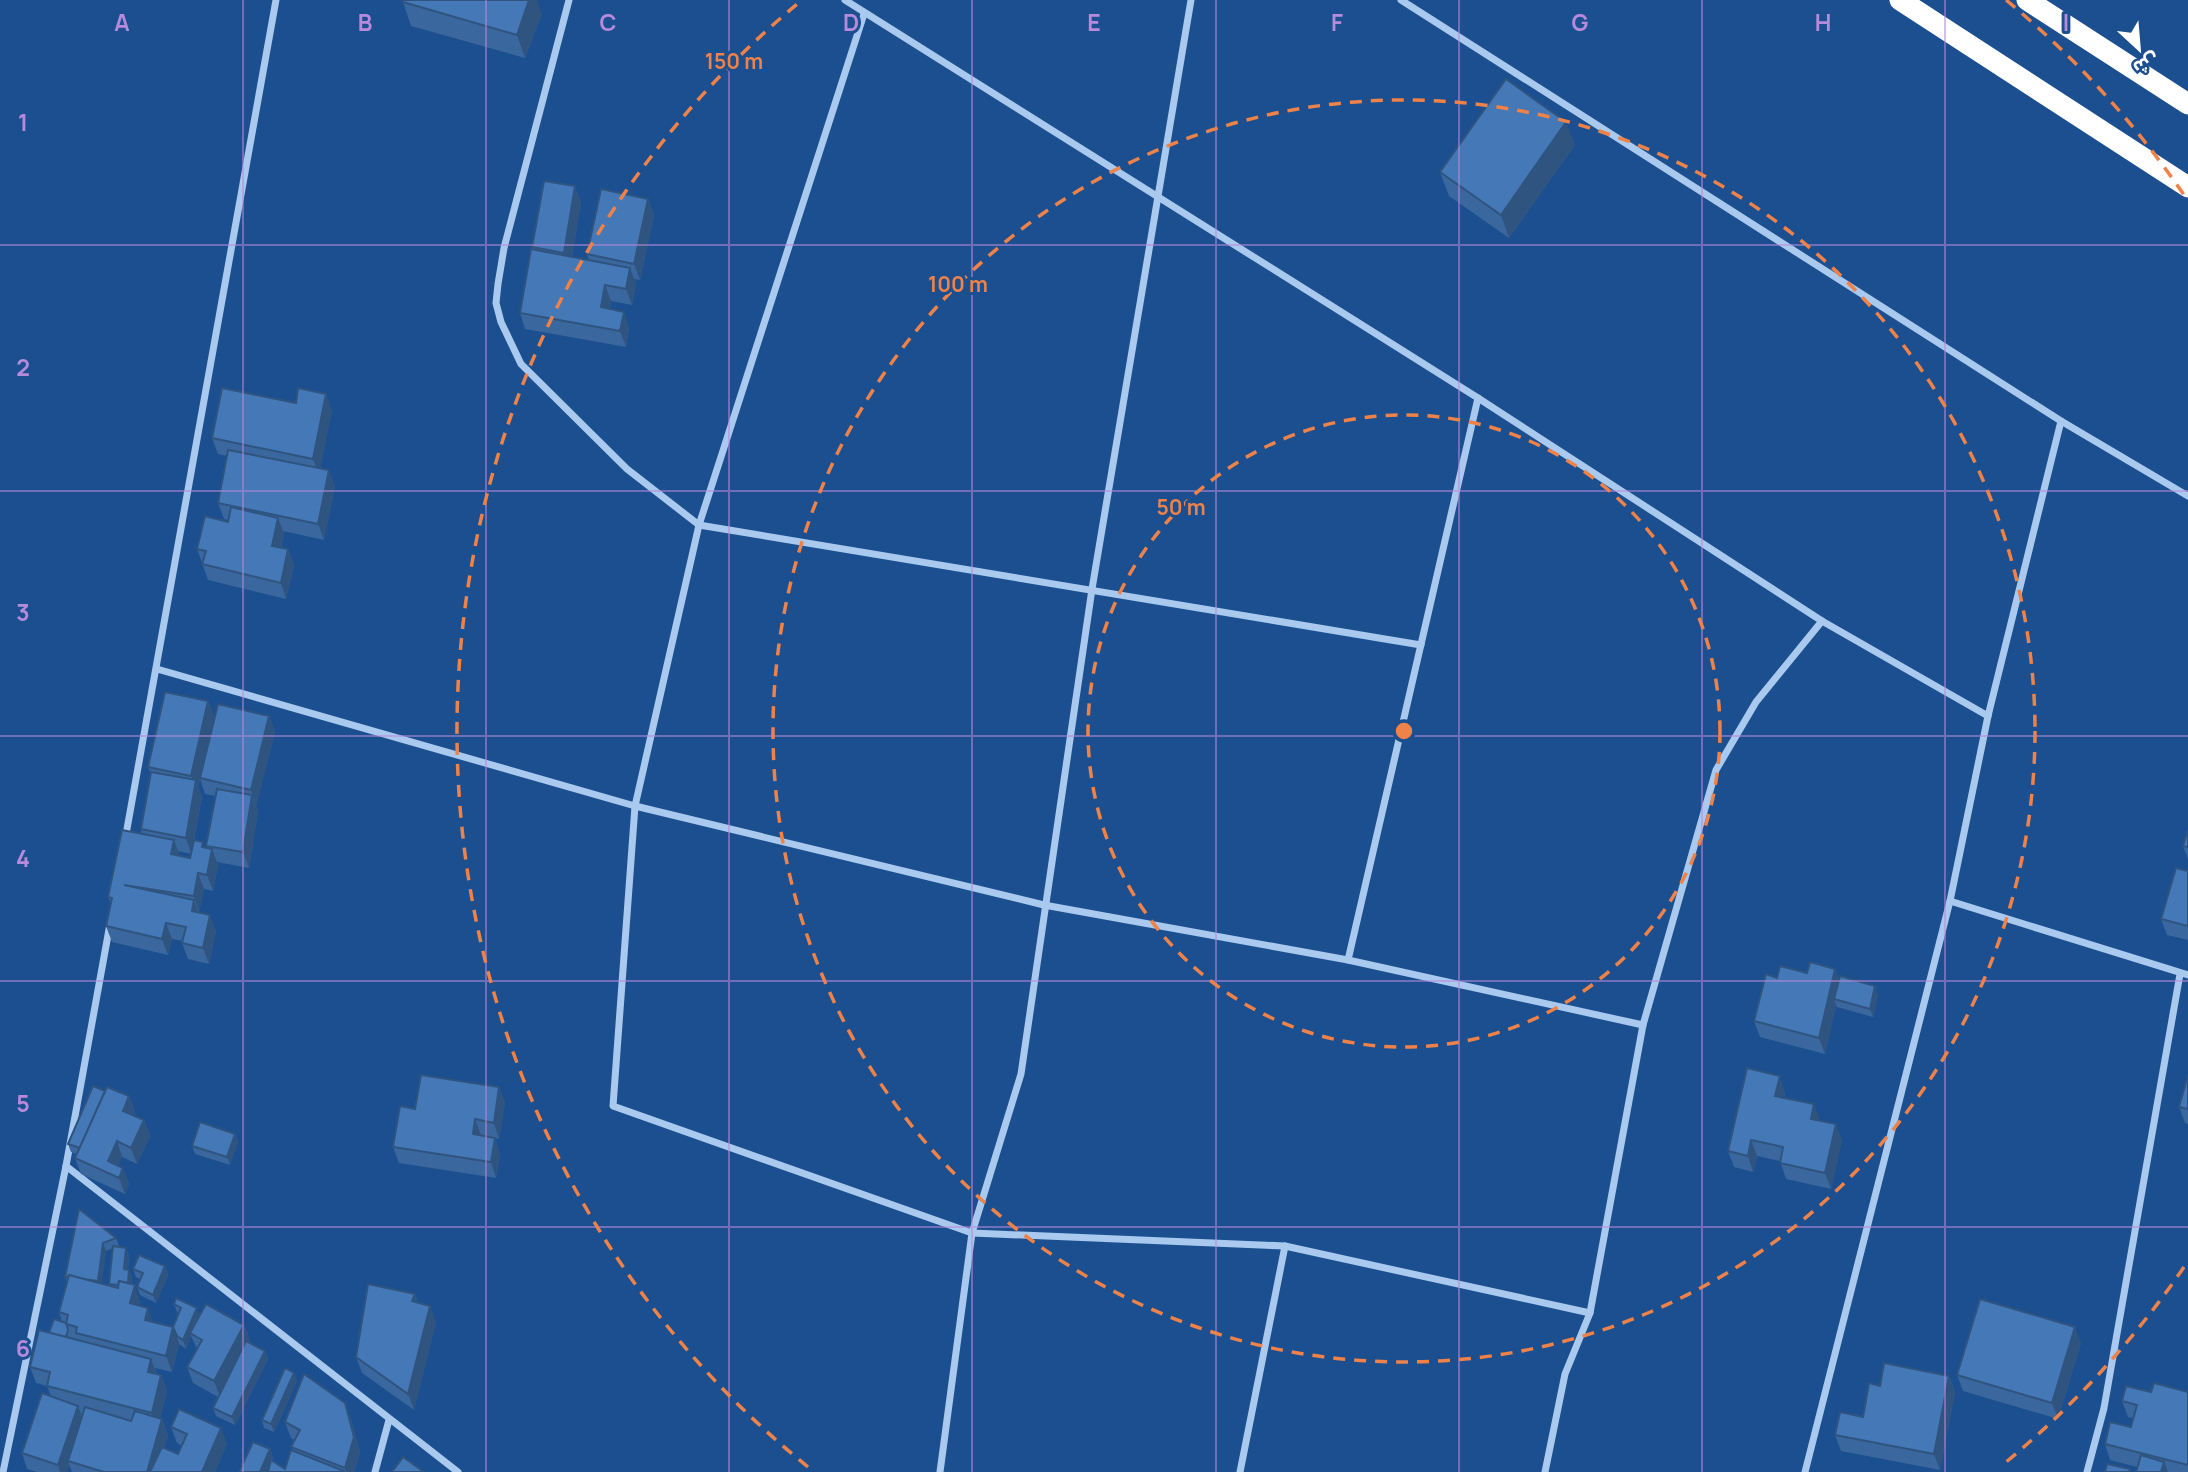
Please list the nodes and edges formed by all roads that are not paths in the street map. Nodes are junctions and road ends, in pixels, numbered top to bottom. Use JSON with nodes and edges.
{"nodes":[{"id":1,"x":276,"y":0,"type":"edge"},
{"id":2,"x":569,"y":0,"type":"edge"},
{"id":3,"x":845,"y":0,"type":"edge"},
{"id":4,"x":1191,"y":0,"type":"edge"},
{"id":5,"x":1401,"y":0,"type":"edge"},
{"id":6,"x":1900,"y":0,"type":"edge"},
{"id":7,"x":2027,"y":0,"type":"edge"},
{"id":8,"x":864,"y":14,"type":"junction"},
{"id":9,"x":2188,"y":104,"type":"edge"},
{"id":10,"x":2188,"y":187,"type":"edge"},
{"id":11,"x":1156,"y":196,"type":"junction"},
{"id":12,"x":1478,"y":398,"type":"junction"},
{"id":13,"x":2061,"y":421,"type":"junction"},
{"id":14,"x":2188,"y":496,"type":"edge"},
{"id":15,"x":699,"y":525,"type":"junction"},
{"id":16,"x":1092,"y":589,"type":"junction"},
{"id":17,"x":1822,"y":621,"type":"junction"},
{"id":18,"x":1421,"y":645,"type":"junction"},
{"id":19,"x":156,"y":669,"type":"junction"},
{"id":20,"x":1988,"y":716,"type":"junction"},
{"id":21,"x":635,"y":806,"type":"junction"},
{"id":22,"x":125,"y":844,"type":"edge"},
{"id":23,"x":1950,"y":901,"type":"junction"},
{"id":24,"x":1044,"y":905,"type":"junction"},
{"id":25,"x":113,"y":911,"type":"edge"},
{"id":26,"x":1348,"y":960,"type":"junction"},
{"id":27,"x":2184,"y":974,"type":"edge"},
{"id":28,"x":1643,"y":1025,"type":"junction"},
{"id":29,"x":66,"y":1166,"type":"junction"},
{"id":30,"x":971,"y":1233,"type":"junction"},
{"id":31,"x":1285,"y":1246,"type":"junction"},
{"id":32,"x":1590,"y":1313,"type":"junction"},
{"id":33,"x":389,"y":1420,"type":"junction"},
{"id":34,"x":3,"y":1472,"type":"edge"},
{"id":35,"x":375,"y":1472,"type":"edge"},
{"id":36,"x":458,"y":1472,"type":"edge"},
{"id":37,"x":940,"y":1472,"type":"edge"},
{"id":38,"x":1240,"y":1472,"type":"edge"},
{"id":39,"x":1545,"y":1472,"type":"edge"},
{"id":40,"x":1805,"y":1472,"type":"edge"},
{"id":41,"x":2087,"y":1472,"type":"edge"}],
"edges":[{"from":1,"to":19,"type":"street"},
{"from":2,"to":15,"type":"street"},
{"from":3,"to":8,"type":"street"},
{"from":4,"to":11,"type":"street"},
{"from":5,"to":13,"type":"street"},
{"from":6,"to":10,"type":"highway"},
{"from":7,"to":9,"type":"highway"},
{"from":8,"to":11,"type":"street"},
{"from":8,"to":15,"type":"street"},
{"from":11,"to":12,"type":"street"},
{"from":11,"to":16,"type":"street"},
{"from":12,"to":17,"type":"street"},
{"from":12,"to":18,"type":"street"},
{"from":13,"to":14,"type":"street"},
{"from":13,"to":20,"type":"street"},
{"from":15,"to":16,"type":"street"},
{"from":15,"to":21,"type":"street"},
{"from":16,"to":18,"type":"street"},
{"from":16,"to":24,"type":"street"},
{"from":17,"to":20,"type":"street"},
{"from":17,"to":28,"type":"street"},
{"from":18,"to":26,"type":"street"},
{"from":19,"to":21,"type":"street"},
{"from":19,"to":22,"type":"street"},
{"from":20,"to":23,"type":"street"},
{"from":21,"to":24,"type":"street"},
{"from":21,"to":30,"type":"street"},
{"from":23,"to":27,"type":"street"},
{"from":23,"to":40,"type":"street"},
{"from":24,"to":26,"type":"street"},
{"from":24,"to":30,"type":"street"},
{"from":25,"to":29,"type":"street"},
{"from":26,"to":28,"type":"street"},
{"from":27,"to":41,"type":"street"},
{"from":28,"to":32,"type":"street"},
{"from":29,"to":33,"type":"street"},
{"from":29,"to":34,"type":"street"},
{"from":30,"to":31,"type":"street"},
{"from":30,"to":37,"type":"street"},
{"from":31,"to":32,"type":"street"},
{"from":31,"to":38,"type":"street"},
{"from":32,"to":39,"type":"street"},
{"from":33,"to":35,"type":"street"},
{"from":33,"to":36,"type":"street"}]}
